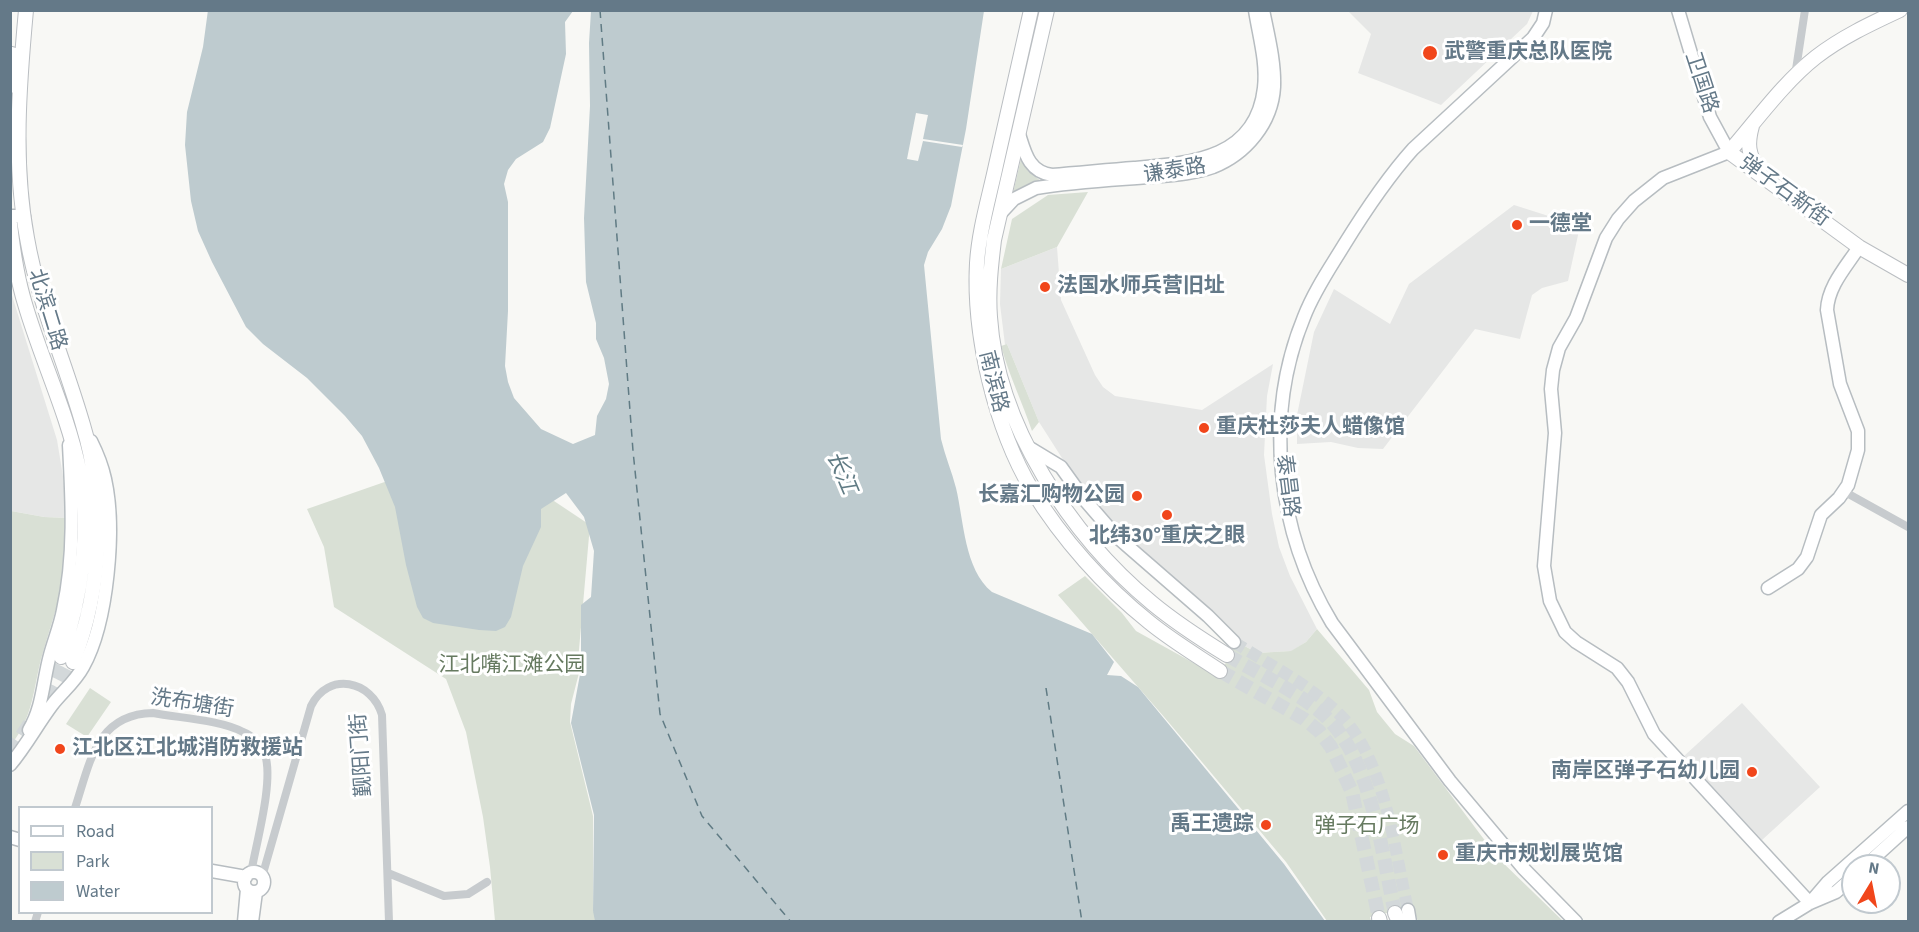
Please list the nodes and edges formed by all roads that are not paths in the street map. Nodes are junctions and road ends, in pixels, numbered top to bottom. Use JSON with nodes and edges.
{"nodes":[{"id":1,"x":17,"y":10,"type":"edge"},
{"id":2,"x":26,"y":10,"type":"edge"},
{"id":3,"x":1031,"y":10,"type":"edge"},
{"id":4,"x":1047,"y":10,"type":"edge"},
{"id":5,"x":1052,"y":10,"type":"edge"},
{"id":6,"x":1255,"y":10,"type":"edge"},
{"id":7,"x":1263,"y":10,"type":"edge"},
{"id":8,"x":1546,"y":10,"type":"edge"},
{"id":9,"x":1678,"y":10,"type":"edge"},
{"id":10,"x":1805,"y":10,"type":"edge"},
{"id":11,"x":1900,"y":10,"type":"edge"},
{"id":12,"x":1038,"y":50,"type":"junction"},
{"id":13,"x":11,"y":53,"type":"edge"},
{"id":14,"x":1795,"y":76,"type":"junction"},
{"id":15,"x":10,"y":86,"type":"edge"},
{"id":16,"x":1753,"y":124,"type":"junction"},
{"id":17,"x":1019,"y":134,"type":"junction"},
{"id":18,"x":1729,"y":152,"type":"junction"},
{"id":19,"x":1763,"y":177,"type":"junction"},
{"id":20,"x":1000,"y":214,"type":"junction"},
{"id":21,"x":17,"y":216,"type":"edge"},
{"id":22,"x":11,"y":232,"type":"edge"},
{"id":23,"x":26,"y":236,"type":"junction"},
{"id":24,"x":1858,"y":247,"type":"junction"},
{"id":25,"x":1908,"y":275,"type":"edge"},
{"id":26,"x":84,"y":427,"type":"junction"},
{"id":27,"x":68,"y":431,"type":"junction"},
{"id":28,"x":1028,"y":447,"type":"junction"},
{"id":29,"x":1845,"y":492,"type":"junction"},
{"id":30,"x":1908,"y":527,"type":"edge"},
{"id":31,"x":1768,"y":588,"type":"dead end"},
{"id":32,"x":1234,"y":642,"type":"tunnel mouth"},
{"id":33,"x":1227,"y":655,"type":"tunnel mouth"},
{"id":34,"x":1220,"y":670,"type":"tunnel mouth"},
{"id":35,"x":46,"y":671,"type":"junction"},
{"id":36,"x":74,"y":681,"type":"junction"},
{"id":37,"x":10,"y":756,"type":"edge"},
{"id":38,"x":10,"y":765,"type":"edge"},
{"id":39,"x":265,"y":795,"type":"junction"},
{"id":40,"x":75,"y":806,"type":"edge"},
{"id":41,"x":1908,"y":812,"type":"edge"},
{"id":42,"x":276,"y":827,"type":"junction"},
{"id":43,"x":1908,"y":827,"type":"edge"},
{"id":44,"x":1878,"y":854,"type":"edge"},
{"id":45,"x":213,"y":871,"type":"edge"},
{"id":46,"x":388,"y":873,"type":"junction"},
{"id":47,"x":213,"y":878,"type":"edge"},
{"id":48,"x":251,"y":882,"type":"junction"},
{"id":49,"x":487,"y":882,"type":"dead end"},
{"id":50,"x":1841,"y":887,"type":"edge"},
{"id":51,"x":1810,"y":903,"type":"junction"},
{"id":52,"x":244,"y":921,"type":"edge"},
{"id":53,"x":252,"y":921,"type":"edge"},
{"id":54,"x":389,"y":921,"type":"edge"},
{"id":55,"x":1576,"y":921,"type":"edge"},
{"id":56,"x":1779,"y":921,"type":"edge"}],
"edges":[{"from":1,"to":13,"type":"main road"},
{"from":2,"to":21,"type":"main road","name":"北滨二路"},
{"from":3,"to":34,"type":"main road","name":"南滨路"},
{"from":4,"to":12,"type":"main road","name":"南滨路"},
{"from":5,"to":12,"type":"main road"},
{"from":6,"to":17,"type":"street","name":"谦泰路"},
{"from":7,"to":20,"type":"street","name":"谦泰路"},
{"from":8,"to":55,"type":"street","name":"泰昌路"},
{"from":9,"to":18,"type":"street","name":"卫国路"},
{"from":10,"to":14,"type":"street"},
{"from":11,"to":14,"type":"main road","name":"弹子石新街"},
{"from":12,"to":17,"type":"main road","name":"南滨路"},
{"from":13,"to":15,"type":"main road"},
{"from":14,"to":16,"type":"main road","name":"弹子石新街"},
{"from":16,"to":18,"type":"main road","name":"弹子石新街"},
{"from":16,"to":19,"type":"main road"},
{"from":17,"to":20,"type":"main road","name":"南滨路"},
{"from":18,"to":19,"type":"main road","name":"弹子石新街"},
{"from":18,"to":51,"type":"street"},
{"from":19,"to":24,"type":"main road","name":"弹子石新街"},
{"from":20,"to":28,"type":"main road","name":"南滨路"},
{"from":21,"to":23,"type":"main road","name":"北滨二路"},
{"from":22,"to":23,"type":"street"},
{"from":22,"to":27,"type":"main road","name":"北滨二路"},
{"from":23,"to":26,"type":"main road","name":"北滨二路"},
{"from":24,"to":25,"type":"main road","name":"弹子石新街"},
{"from":24,"to":29,"type":"street"},
{"from":26,"to":27,"type":"main road","name":"北滨二路"},
{"from":26,"to":36,"type":"street","name":"北滨二路"},
{"from":27,"to":35,"type":"street","name":"北滨二路"},
{"from":28,"to":32,"type":"street"},
{"from":28,"to":33,"type":"main road","name":"南滨路"},
{"from":29,"to":30,"type":"street"},
{"from":29,"to":31,"type":"street"},
{"from":35,"to":36,"type":"street"},
{"from":35,"to":37,"type":"street","name":"北滨二路"},
{"from":36,"to":38,"type":"street","name":"北滨二路"},
{"from":39,"to":40,"type":"street","name":"洗布塘街"},
{"from":39,"to":42,"type":"street"},
{"from":39,"to":48,"type":"street","name":"洗布塘街"},
{"from":41,"to":51,"type":"street"},
{"from":42,"to":46,"type":"street","name":"觐阳门街"},
{"from":42,"to":48,"type":"street","name":"觐阳门街"},
{"from":43,"to":44,"type":"street"},
{"from":45,"to":48,"type":"street"},
{"from":46,"to":49,"type":"street"},
{"from":46,"to":54,"type":"street","name":"觐阳门街"},
{"from":47,"to":48,"type":"street"},
{"from":48,"to":52,"type":"street"},
{"from":48,"to":53,"type":"street"},
{"from":50,"to":51,"type":"street"},
{"from":51,"to":56,"type":"street"}]}
